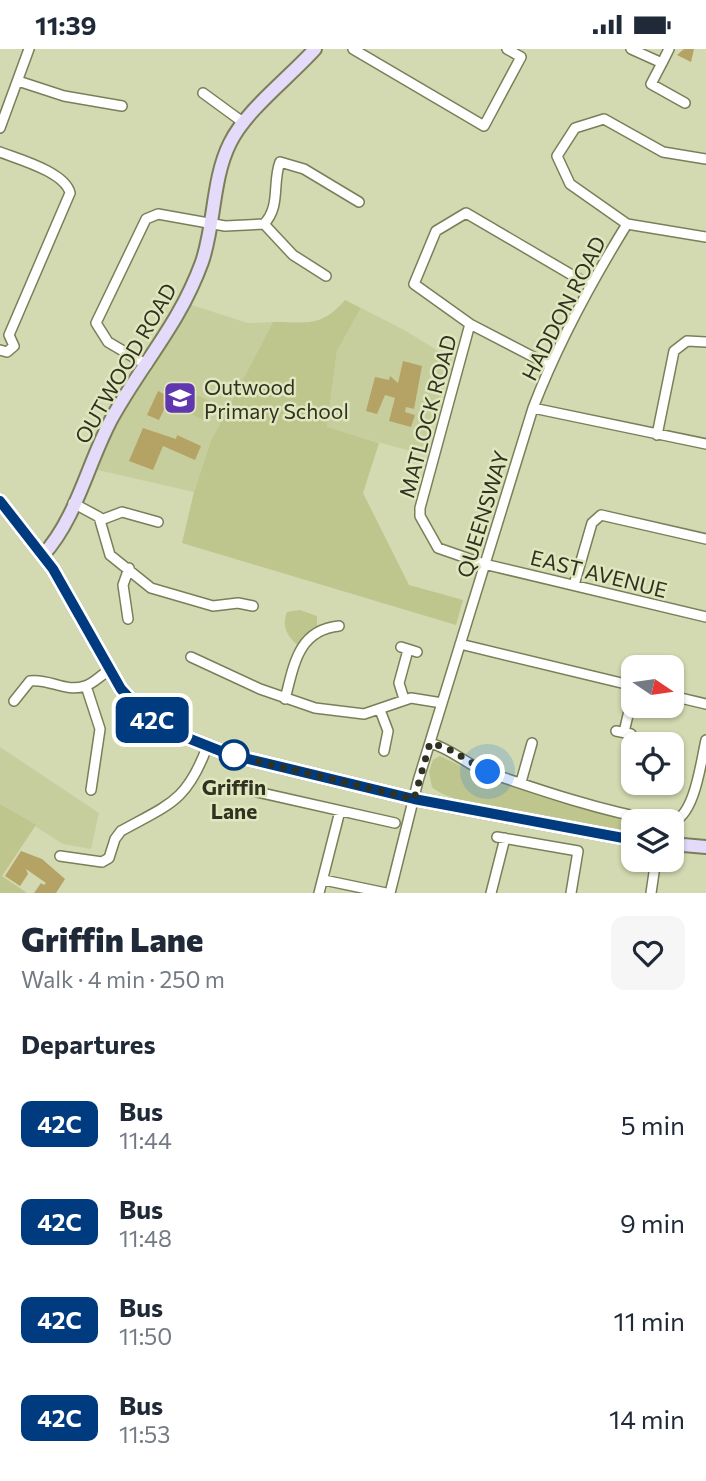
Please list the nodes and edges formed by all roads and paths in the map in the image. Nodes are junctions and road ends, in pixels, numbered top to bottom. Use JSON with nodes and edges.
{"nodes":[{"id":1,"x":29,"y":49,"type":"edge"},
{"id":2,"x":353,"y":49,"type":"edge"},
{"id":3,"x":508,"y":49,"type":"edge"},
{"id":4,"x":631,"y":49,"type":"edge"},
{"id":5,"x":668,"y":49,"type":"edge"},
{"id":6,"x":308,"y":51,"type":"edge"},
{"id":7,"x":662,"y":63,"type":"junction"},
{"id":8,"x":18,"y":81,"type":"junction"},
{"id":9,"x":203,"y":93,"type":"dead end"},
{"id":10,"x":685,"y":103,"type":"dead end"},
{"id":11,"x":122,"y":106,"type":"dead end"},
{"id":12,"x":244,"y":123,"type":"junction"},
{"id":13,"x":0,"y":127,"type":"edge"},
{"id":14,"x":0,"y":152,"type":"edge"},
{"id":15,"x":706,"y":159,"type":"edge"},
{"id":16,"x":359,"y":202,"type":"dead end"},
{"id":17,"x":212,"y":224,"type":"junction"},
{"id":18,"x":264,"y":224,"type":"junction"},
{"id":19,"x":627,"y":225,"type":"junction"},
{"id":20,"x":706,"y":237,"type":"edge"},
{"id":21,"x":326,"y":276,"type":"dead end"},
{"id":22,"x":589,"y":285,"type":"junction"},
{"id":23,"x":470,"y":324,"type":"junction"},
{"id":24,"x":4,"y":335,"type":"edge"},
{"id":25,"x":706,"y":342,"type":"edge"},
{"id":26,"x":0,"y":350,"type":"edge"},
{"id":27,"x":147,"y":365,"type":"junction"},
{"id":28,"x":549,"y":365,"type":"junction"},
{"id":29,"x":533,"y":408,"type":"junction"},
{"id":30,"x":657,"y":435,"type":"junction"},
{"id":31,"x":706,"y":443,"type":"edge"},
{"id":32,"x":0,"y":501,"type":"edge"},
{"id":33,"x":73,"y":503,"type":"junction"},
{"id":34,"x":101,"y":520,"type":"junction"},
{"id":35,"x":158,"y":522,"type":"dead end"},
{"id":36,"x":706,"y":539,"type":"edge"},
{"id":37,"x":43,"y":555,"type":"junction"},
{"id":38,"x":484,"y":563,"type":"junction"},
{"id":39,"x":129,"y":568,"type":"junction"},
{"id":40,"x":575,"y":585,"type":"junction"},
{"id":41,"x":253,"y":606,"type":"dead end"},
{"id":42,"x":706,"y":617,"type":"edge"},
{"id":43,"x":128,"y":620,"type":"dead end"},
{"id":44,"x":339,"y":626,"type":"dead end"},
{"id":45,"x":460,"y":645,"type":"junction"},
{"id":46,"x":409,"y":649,"type":"dead end"},
{"id":47,"x":191,"y":657,"type":"dead end"},
{"id":48,"x":108,"y":671,"type":"junction"},
{"id":49,"x":621,"y":685,"type":"edge"},
{"id":50,"x":86,"y":686,"type":"junction"},
{"id":51,"x":285,"y":699,"type":"junction"},
{"id":52,"x":404,"y":699,"type":"junction"},
{"id":53,"x":684,"y":699,"type":"edge"},
{"id":54,"x":14,"y":701,"type":"dead end"},
{"id":55,"x":442,"y":703,"type":"junction"},
{"id":56,"x":706,"y":704,"type":"edge"},
{"id":57,"x":380,"y":710,"type":"junction"},
{"id":58,"x":627,"y":718,"type":"edge"},
{"id":59,"x":624,"y":732,"type":"dead end"},
{"id":60,"x":706,"y":740,"type":"edge"},
{"id":61,"x":430,"y":743,"type":"junction"},
{"id":62,"x":533,"y":743,"type":"dead end"},
{"id":63,"x":207,"y":747,"type":"junction"},
{"id":64,"x":384,"y":751,"type":"dead end"},
{"id":65,"x":522,"y":782,"type":"junction"},
{"id":66,"x":244,"y":789,"type":"dead end"},
{"id":67,"x":91,"y":790,"type":"dead end"},
{"id":68,"x":414,"y":799,"type":"junction"},
{"id":69,"x":340,"y":811,"type":"junction"},
{"id":70,"x":684,"y":811,"type":"edge"},
{"id":71,"x":621,"y":813,"type":"edge"},
{"id":72,"x":396,"y":823,"type":"dead end"},
{"id":73,"x":621,"y":838,"type":"edge"},
{"id":74,"x":684,"y":845,"type":"edge"},
{"id":75,"x":706,"y":847,"type":"edge"},
{"id":76,"x":60,"y":856,"type":"dead end"},
{"id":77,"x":654,"y":872,"type":"edge"},
{"id":78,"x":324,"y":880,"type":"junction"},
{"id":79,"x":319,"y":893,"type":"edge"},
{"id":80,"x":388,"y":893,"type":"edge"},
{"id":81,"x":491,"y":893,"type":"edge"},
{"id":82,"x":571,"y":893,"type":"edge"},
{"id":83,"x":651,"y":893,"type":"edge"}],
"edges":[{"from":1,"to":8,"type":"street"},
{"from":2,"to":3,"type":"street"},
{"from":4,"to":7,"type":"street"},
{"from":5,"to":7,"type":"street"},
{"from":6,"to":12,"type":"main road","name":"OUTWOOD ROAD"},
{"from":7,"to":10,"type":"street"},
{"from":8,"to":11,"type":"street"},
{"from":8,"to":13,"type":"street"},
{"from":9,"to":12,"type":"street"},
{"from":12,"to":17,"type":"main road","name":"OUTWOOD ROAD"},
{"from":14,"to":24,"type":"street"},
{"from":15,"to":19,"type":"street"},
{"from":16,"to":18,"type":"street"},
{"from":17,"to":18,"type":"street"},
{"from":17,"to":27,"type":"main road","name":"OUTWOOD ROAD"},
{"from":17,"to":27,"type":"street"},
{"from":18,"to":21,"type":"street"},
{"from":19,"to":20,"type":"street"},
{"from":19,"to":22,"type":"street","name":"HADDON ROAD"},
{"from":22,"to":23,"type":"street"},
{"from":22,"to":28,"type":"street","name":"HADDON ROAD"},
{"from":23,"to":28,"type":"street"},
{"from":23,"to":38,"type":"street","name":"MATLOCK ROAD"},
{"from":24,"to":26,"type":"street"},
{"from":25,"to":30,"type":"street"},
{"from":27,"to":33,"type":"main road","name":"OUTWOOD ROAD"},
{"from":28,"to":29,"type":"street","name":"HADDON ROAD"},
{"from":29,"to":30,"type":"street"},
{"from":29,"to":38,"type":"street","name":"QUEENSWAY"},
{"from":30,"to":31,"type":"street"},
{"from":32,"to":37,"type":"main road"},
{"from":33,"to":34,"type":"street"},
{"from":33,"to":37,"type":"main road","name":"OUTWOOD ROAD"},
{"from":34,"to":35,"type":"street"},
{"from":34,"to":39,"type":"street"},
{"from":36,"to":40,"type":"street"},
{"from":37,"to":48,"type":"main road"},
{"from":38,"to":40,"type":"street","name":"EAST AVENUE"},
{"from":38,"to":45,"type":"street","name":"QUEENSWAY"},
{"from":39,"to":41,"type":"street"},
{"from":39,"to":43,"type":"street"},
{"from":40,"to":42,"type":"street","name":"EAST AVENUE"},
{"from":44,"to":51,"type":"street"},
{"from":45,"to":49,"type":"street"},
{"from":45,"to":55,"type":"street","name":"QUEENSWAY"},
{"from":46,"to":52,"type":"street"},
{"from":47,"to":51,"type":"street"},
{"from":48,"to":50,"type":"street"},
{"from":48,"to":63,"type":"main road"},
{"from":50,"to":54,"type":"street"},
{"from":50,"to":67,"type":"street"},
{"from":51,"to":57,"type":"street"},
{"from":52,"to":55,"type":"street"},
{"from":52,"to":57,"type":"street"},
{"from":53,"to":56,"type":"street"},
{"from":55,"to":61,"type":"street","name":"QUEENSWAY"},
{"from":57,"to":64,"type":"street"},
{"from":58,"to":59,"type":"street"},
{"from":60,"to":70,"type":"street"},
{"from":61,"to":65,"type":"street"},
{"from":61,"to":68,"type":"street","name":"QUEENSWAY"},
{"from":62,"to":65,"type":"street"},
{"from":63,"to":68,"type":"main road"},
{"from":63,"to":76,"type":"street"},
{"from":65,"to":71,"type":"street"},
{"from":66,"to":69,"type":"street"},
{"from":68,"to":73,"type":"main road"},
{"from":68,"to":80,"type":"street","name":"QUEENSWAY"},
{"from":69,"to":72,"type":"street"},
{"from":69,"to":78,"type":"street"},
{"from":74,"to":75,"type":"main road"},
{"from":77,"to":83,"type":"street"},
{"from":78,"to":79,"type":"street"},
{"from":78,"to":80,"type":"street"},
{"from":81,"to":82,"type":"street"}]}
